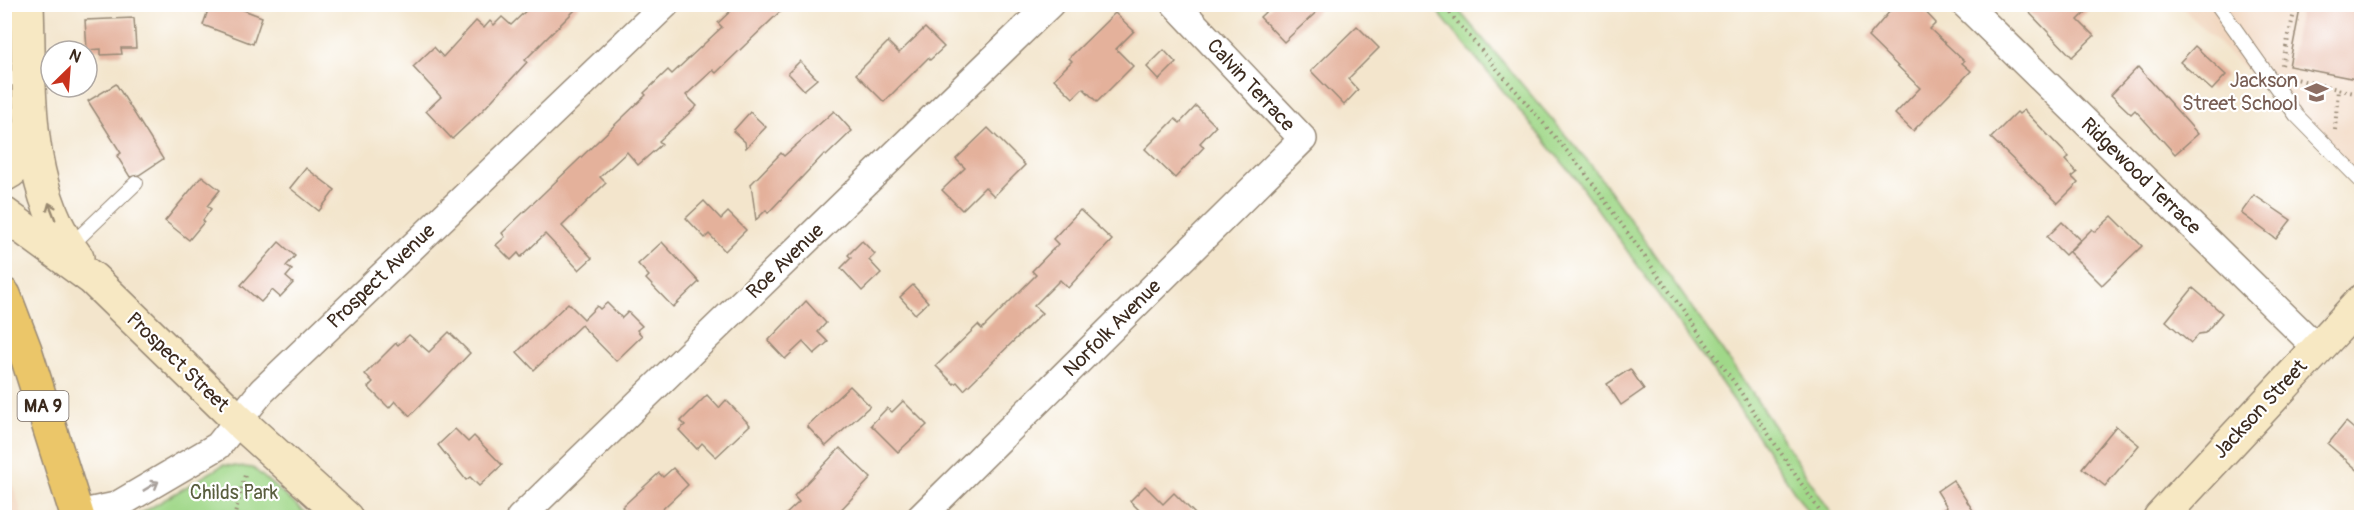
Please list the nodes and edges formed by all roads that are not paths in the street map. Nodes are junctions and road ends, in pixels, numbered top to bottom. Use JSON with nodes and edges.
{"nodes":[{"id":1,"x":27,"y":4,"type":"edge"},
{"id":2,"x":666,"y":4,"type":"edge"},
{"id":3,"x":1050,"y":4,"type":"edge"},
{"id":4,"x":1175,"y":4,"type":"edge"},
{"id":5,"x":1965,"y":4,"type":"edge"},
{"id":6,"x":2217,"y":4,"type":"edge"},
{"id":7,"x":17,"y":78,"type":"edge"},
{"id":8,"x":31,"y":117,"type":"junction"},
{"id":9,"x":1303,"y":139,"type":"joint"},
{"id":10,"x":4,"y":175,"type":"edge"},
{"id":11,"x":2361,"y":182,"type":"edge"},
{"id":12,"x":136,"y":183,"type":"dead end"},
{"id":13,"x":4,"y":214,"type":"edge"},
{"id":14,"x":69,"y":247,"type":"junction"},
{"id":15,"x":93,"y":279,"type":"junction"},
{"id":16,"x":4,"y":295,"type":"edge"},
{"id":17,"x":2361,"y":301,"type":"edge"},
{"id":18,"x":2317,"y":348,"type":"junction"},
{"id":19,"x":238,"y":420,"type":"junction"},
{"id":20,"x":78,"y":516,"type":"edge"},
{"id":21,"x":346,"y":518,"type":"edge"},
{"id":22,"x":520,"y":518,"type":"edge"},
{"id":23,"x":920,"y":518,"type":"edge"},
{"id":24,"x":2160,"y":518,"type":"edge"}],
"edges":[{"from":1,"to":7,"type":"main road"},
{"from":2,"to":19,"type":"street","name":"Prospect Avenue"},
{"from":3,"to":22,"type":"street","name":"Roe Avenue"},
{"from":4,"to":9,"type":"street","name":"Calvin Terrace"},
{"from":5,"to":18,"type":"street","name":"Ridgewood Terrace"},
{"from":6,"to":11,"type":"lane"},
{"from":7,"to":8,"type":"main road"},
{"from":8,"to":10,"type":"main road"},
{"from":14,"to":8,"type":"main road","one_way":true},
{"from":9,"to":23,"type":"street","name":"Norfolk Avenue"},
{"from":12,"to":14,"type":"lane"},
{"from":13,"to":15,"type":"main road","name":"Prospect Street"},
{"from":14,"to":15,"type":"main road"},
{"from":15,"to":19,"type":"main road","name":"Prospect Street"},
{"from":16,"to":20,"type":"highway","number":"MA 9"},
{"from":17,"to":18,"type":"main road","name":"Jackson Street"},
{"from":18,"to":24,"type":"main road","name":"Jackson Street"},
{"from":20,"to":19,"type":"street","name":"Prospect Avenue","one_way":true},
{"from":19,"to":21,"type":"main road","name":"Prospect Street"}]}
